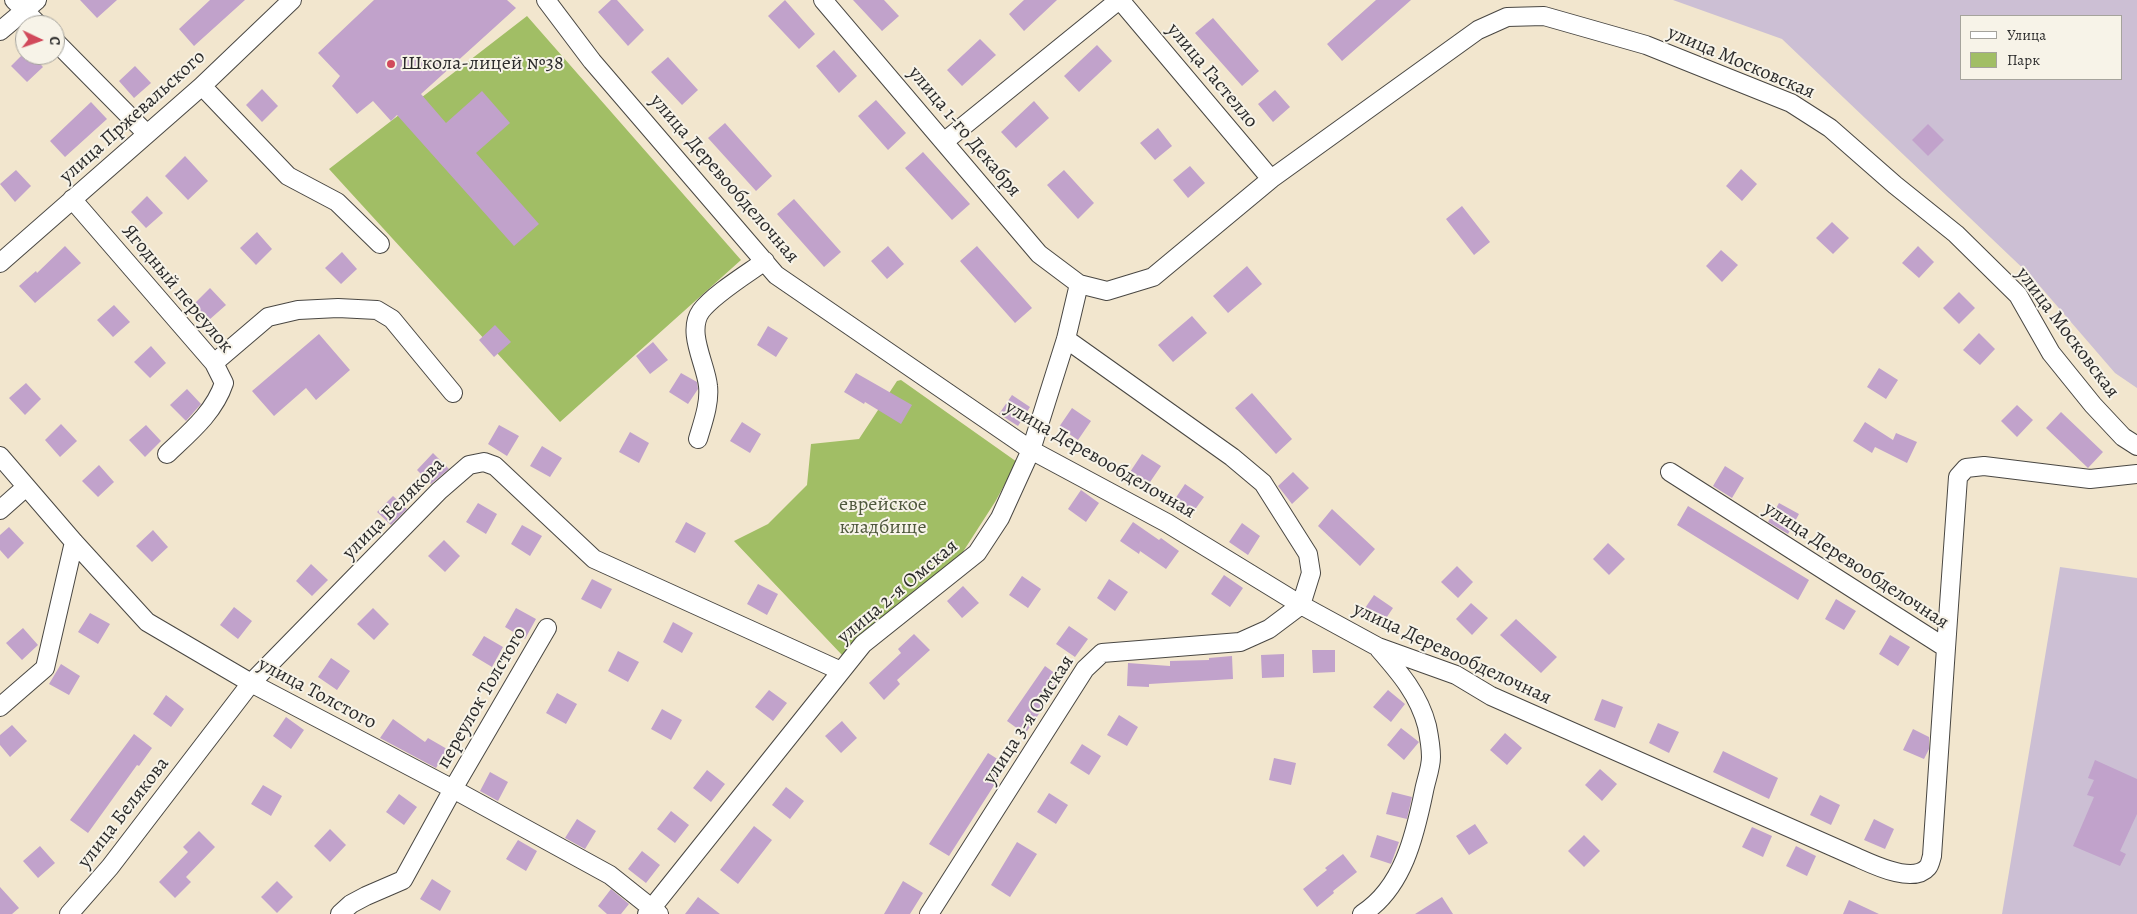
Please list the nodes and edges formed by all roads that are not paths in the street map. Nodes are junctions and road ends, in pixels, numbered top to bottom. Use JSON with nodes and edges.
{"nodes":[{"id":1,"x":292,"y":0,"type":"edge"},
{"id":2,"x":546,"y":0,"type":"edge"},
{"id":3,"x":823,"y":0,"type":"edge"},
{"id":4,"x":1120,"y":0,"type":"edge"},
{"id":5,"x":25,"y":3,"type":"edge"},
{"id":6,"x":33,"y":15,"type":"edge"},
{"id":7,"x":0,"y":32,"type":"edge"},
{"id":8,"x":65,"y":51,"type":"edge"},
{"id":9,"x":202,"y":86,"type":"junction"},
{"id":10,"x":147,"y":134,"type":"junction"},
{"id":11,"x":945,"y":142,"type":"junction"},
{"id":12,"x":1271,"y":180,"type":"junction"},
{"id":13,"x":72,"y":200,"type":"junction"},
{"id":14,"x":380,"y":244,"type":"dead end"},
{"id":15,"x":765,"y":261,"type":"junction"},
{"id":16,"x":0,"y":263,"type":"edge"},
{"id":17,"x":1079,"y":284,"type":"junction"},
{"id":18,"x":1066,"y":339,"type":"junction"},
{"id":19,"x":214,"y":363,"type":"junction"},
{"id":20,"x":454,"y":393,"type":"dead end"},
{"id":21,"x":698,"y":439,"type":"dead end"},
{"id":22,"x":2137,"y":446,"type":"edge"},
{"id":23,"x":1031,"y":450,"type":"junction"},
{"id":24,"x":167,"y":454,"type":"dead end"},
{"id":25,"x":0,"y":456,"type":"edge"},
{"id":26,"x":1670,"y":472,"type":"dead end"},
{"id":27,"x":2137,"y":474,"type":"edge"},
{"id":28,"x":26,"y":488,"type":"junction"},
{"id":29,"x":0,"y":510,"type":"edge"},
{"id":30,"x":74,"y":542,"type":"junction"},
{"id":31,"x":1301,"y":604,"type":"junction"},
{"id":32,"x":547,"y":628,"type":"dead end"},
{"id":33,"x":1378,"y":647,"type":"junction"},
{"id":34,"x":1946,"y":648,"type":"junction"},
{"id":35,"x":841,"y":671,"type":"junction"},
{"id":36,"x":251,"y":683,"type":"junction"},
{"id":37,"x":0,"y":706,"type":"edge"},
{"id":38,"x":453,"y":789,"type":"junction"},
{"id":39,"x":652,"y":912,"type":"edge"},
{"id":40,"x":69,"y":914,"type":"edge"},
{"id":41,"x":340,"y":914,"type":"edge"},
{"id":42,"x":929,"y":914,"type":"edge"},
{"id":43,"x":1362,"y":914,"type":"edge"}],
"edges":[{"from":1,"to":9,"type":"street","name":"улица Пржевальского"},
{"from":2,"to":15,"type":"street","name":"улица Деревообделочная"},
{"from":3,"to":11,"type":"street","name":"улица 1-го Декабря"},
{"from":4,"to":11,"type":"street"},
{"from":4,"to":12,"type":"street","name":"улица Гастелло"},
{"from":5,"to":6,"type":"street"},
{"from":5,"to":7,"type":"street"},
{"from":8,"to":10,"type":"street"},
{"from":9,"to":10,"type":"street","name":"улица Пржевальского"},
{"from":9,"to":14,"type":"street"},
{"from":10,"to":13,"type":"street","name":"улица Пржевальского"},
{"from":11,"to":17,"type":"street","name":"улица 1-го Декабря"},
{"from":12,"to":17,"type":"street","name":"улица Московская"},
{"from":12,"to":22,"type":"street","name":"улица Московская"},
{"from":13,"to":16,"type":"street","name":"улица Пржевальского"},
{"from":13,"to":19,"type":"street","name":"Ягодный переулок"},
{"from":15,"to":21,"type":"street"},
{"from":15,"to":23,"type":"street","name":"улица Деревообделочная"},
{"from":17,"to":18,"type":"street","name":"улица 2-я Омская"},
{"from":18,"to":23,"type":"street","name":"улица 2-я Омская"},
{"from":18,"to":31,"type":"street"},
{"from":19,"to":20,"type":"street"},
{"from":19,"to":24,"type":"street","name":"Ягодный переулок"},
{"from":23,"to":31,"type":"street","name":"улица Деревообделочная"},
{"from":23,"to":35,"type":"street","name":"улица 2-я Омская"},
{"from":25,"to":28,"type":"street","name":"улица Толстого"},
{"from":26,"to":34,"type":"street","name":"улица Деревообделочная"},
{"from":27,"to":34,"type":"street"},
{"from":28,"to":29,"type":"street"},
{"from":28,"to":30,"type":"street","name":"улица Толстого"},
{"from":30,"to":36,"type":"street","name":"улица Толстого"},
{"from":30,"to":37,"type":"street"},
{"from":31,"to":33,"type":"street","name":"улица Деревообделочная"},
{"from":31,"to":42,"type":"street","name":"улица 3-я Омская"},
{"from":32,"to":38,"type":"street","name":"переулок Толстого"},
{"from":33,"to":34,"type":"street","name":"улица Деревообделочная"},
{"from":33,"to":43,"type":"street"},
{"from":35,"to":36,"type":"street","name":"улица Белякова"},
{"from":35,"to":39,"type":"street","name":"улица 2-я Омская"},
{"from":36,"to":38,"type":"street","name":"улица Толстого"},
{"from":36,"to":40,"type":"street","name":"улица Белякова"},
{"from":38,"to":39,"type":"street","name":"улица Толстого"},
{"from":38,"to":41,"type":"street","name":"переулок Толстого"}]}
